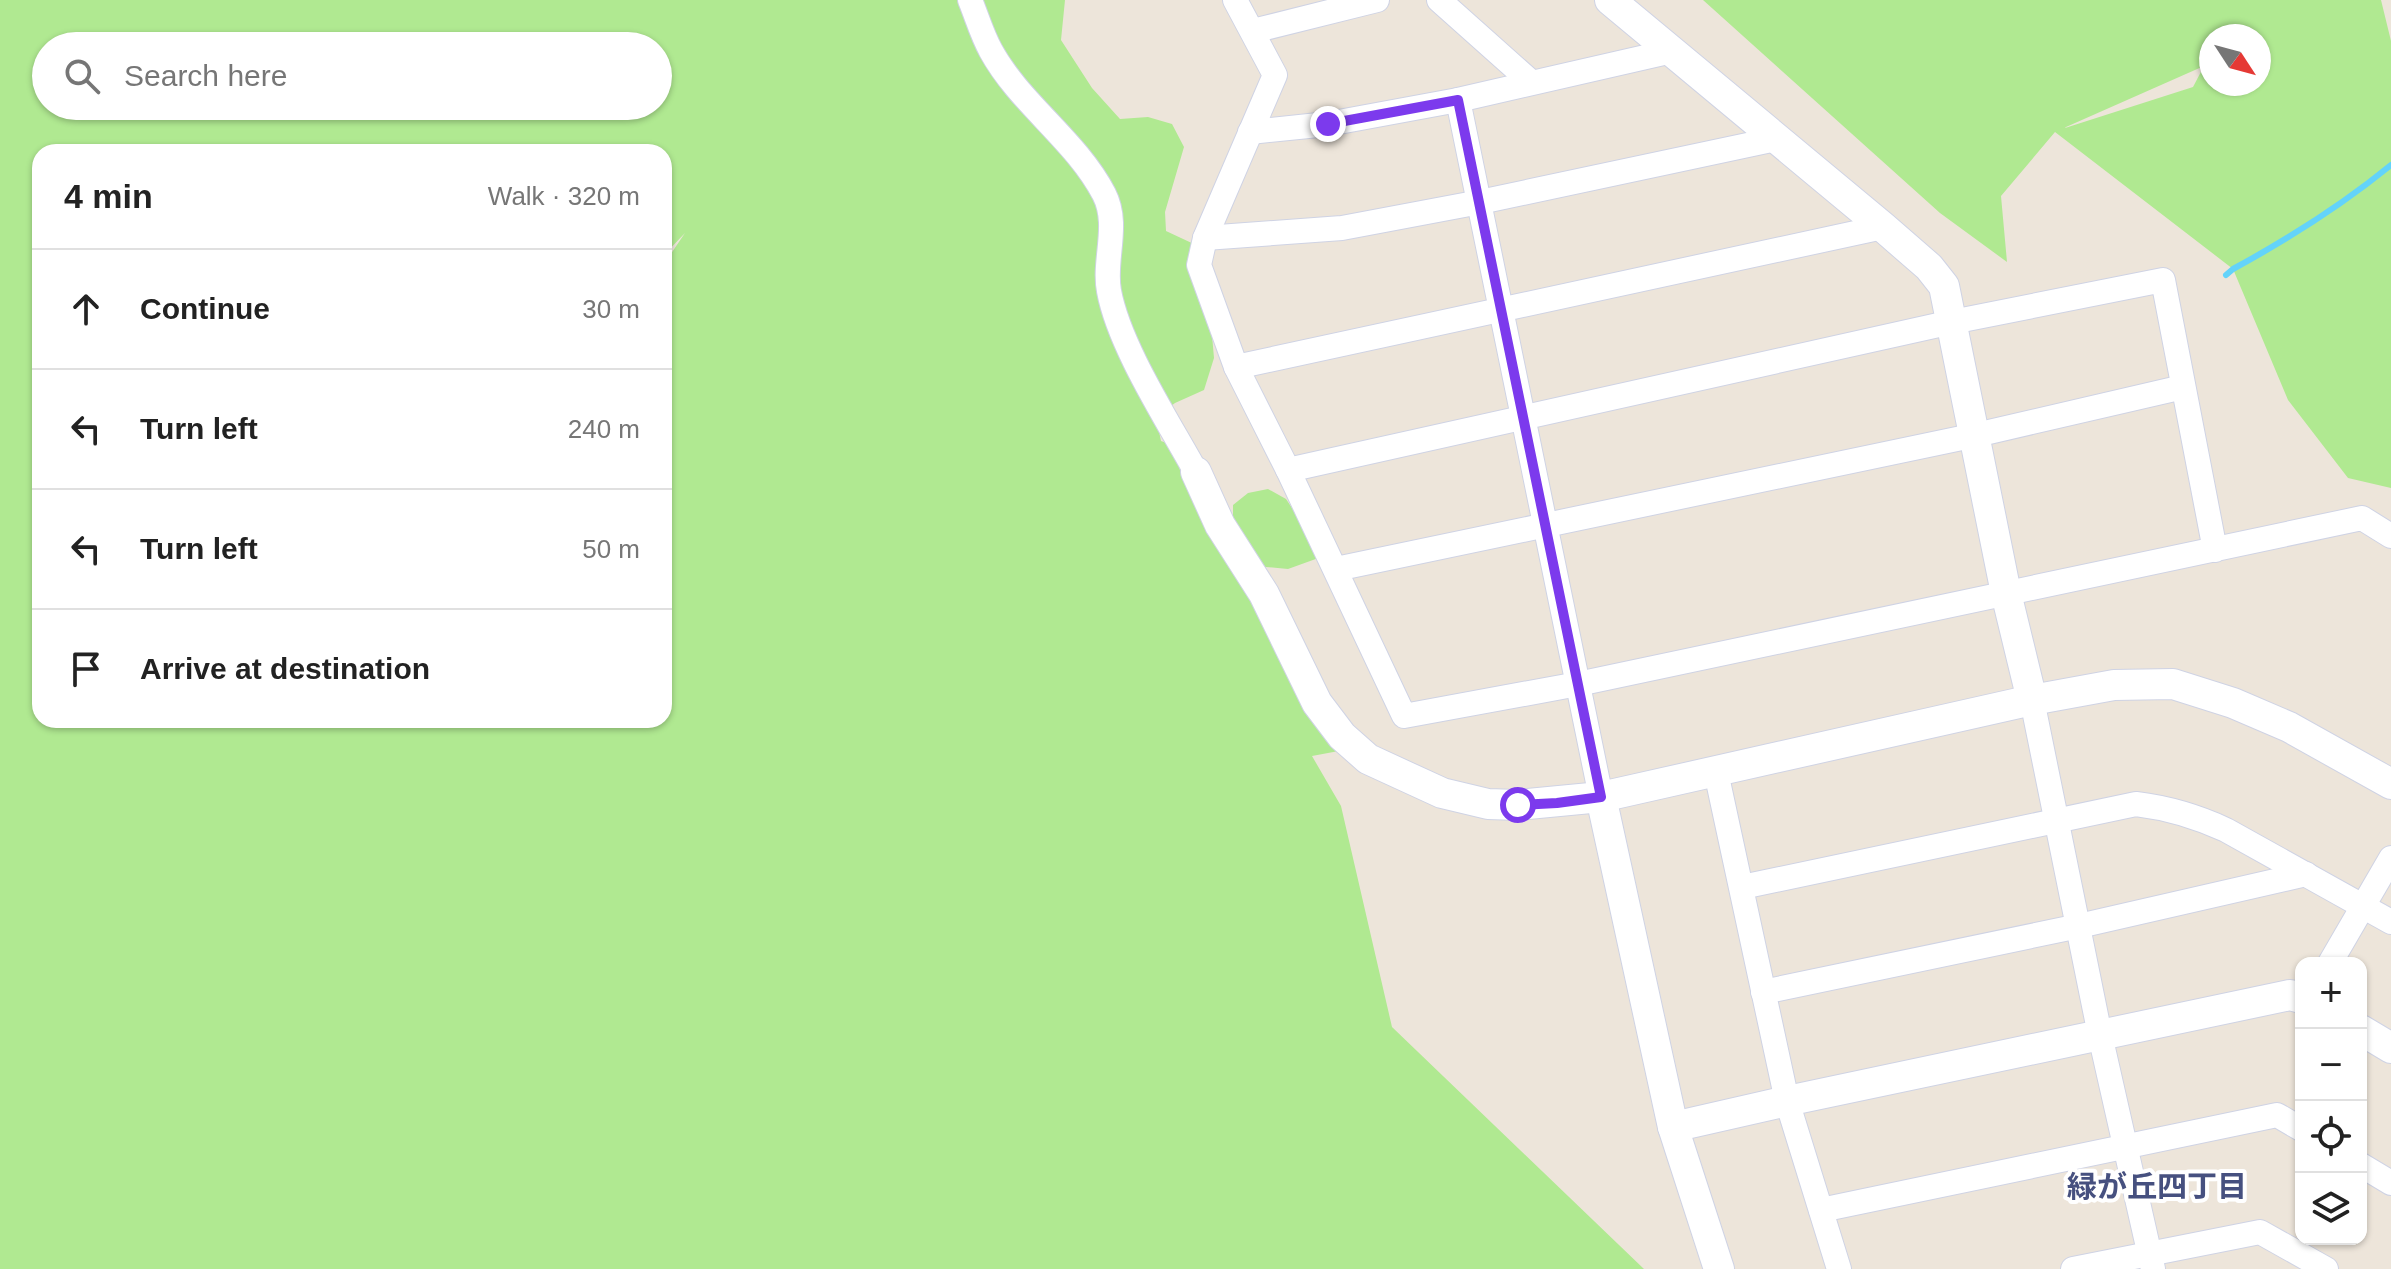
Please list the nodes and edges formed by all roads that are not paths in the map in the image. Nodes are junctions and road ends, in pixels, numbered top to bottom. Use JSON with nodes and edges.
{"nodes":[{"id":1,"x":970,"y":0,"type":"edge"},
{"id":2,"x":1235,"y":0,"type":"edge"},
{"id":3,"x":1377,"y":0,"type":"edge"},
{"id":4,"x":1439,"y":0,"type":"edge"},
{"id":5,"x":1610,"y":0,"type":"edge"},
{"id":6,"x":1253,"y":31,"type":"junction"},
{"id":7,"x":1672,"y":51,"type":"junction"},
{"id":8,"x":1531,"y":82,"type":"junction"},
{"id":9,"x":1458,"y":100,"type":"junction"},
{"id":10,"x":1250,"y":132,"type":"junction"},
{"id":11,"x":1776,"y":139,"type":"junction"},
{"id":12,"x":1480,"y":202,"type":"junction"},
{"id":13,"x":1883,"y":227,"type":"junction"},
{"id":14,"x":1205,"y":238,"type":"junction"},
{"id":15,"x":1502,"y":309,"type":"junction"},
{"id":16,"x":1952,"y":322,"type":"junction"},
{"id":17,"x":1236,"y":367,"type":"junction"},
{"id":18,"x":2183,"y":387,"type":"junction"},
{"id":19,"x":1524,"y":416,"type":"junction"},
{"id":20,"x":1976,"y":435,"type":"junction"},
{"id":21,"x":1288,"y":470,"type":"junction"},
{"id":22,"x":1196,"y":472,"type":"joint"},
{"id":23,"x":1546,"y":523,"type":"junction"},
{"id":24,"x":2391,"y":536,"type":"edge"},
{"id":25,"x":2215,"y":550,"type":"junction"},
{"id":26,"x":1336,"y":569,"type":"junction"},
{"id":27,"x":2006,"y":593,"type":"junction"},
{"id":28,"x":1578,"y":684,"type":"junction"},
{"id":29,"x":2032,"y":700,"type":"junction"},
{"id":30,"x":1716,"y":772,"type":"junction"},
{"id":31,"x":2391,"y":784,"type":"edge"},
{"id":32,"x":1601,"y":797,"type":"junction"},
{"id":33,"x":2057,"y":821,"type":"junction"},
{"id":34,"x":2391,"y":858,"type":"edge"},
{"id":35,"x":2306,"y":874,"type":"junction"},
{"id":36,"x":1742,"y":887,"type":"junction"},
{"id":37,"x":2364,"y":906,"type":"junction"},
{"id":38,"x":2391,"y":922,"type":"edge"},
{"id":39,"x":2079,"y":926,"type":"junction"},
{"id":40,"x":2334,"y":957,"type":"edge"},
{"id":41,"x":1763,"y":992,"type":"junction"},
{"id":42,"x":2295,"y":996,"type":"edge"},
{"id":43,"x":2367,"y":1034,"type":"edge"},
{"id":44,"x":2100,"y":1035,"type":"junction"},
{"id":45,"x":2391,"y":1048,"type":"edge"},
{"id":46,"x":1787,"y":1101,"type":"junction"},
{"id":47,"x":2295,"y":1126,"type":"edge"},
{"id":48,"x":1673,"y":1127,"type":"junction"},
{"id":49,"x":2128,"y":1148,"type":"junction"},
{"id":50,"x":2367,"y":1169,"type":"edge"},
{"id":51,"x":2391,"y":1183,"type":"edge"},
{"id":52,"x":1821,"y":1210,"type":"junction"},
{"id":53,"x":2151,"y":1261,"type":"edge"},
{"id":54,"x":1719,"y":1269,"type":"edge"},
{"id":55,"x":1839,"y":1269,"type":"edge"},
{"id":56,"x":2073,"y":1269,"type":"edge"},
{"id":57,"x":2326,"y":1269,"type":"edge"}],
"edges":[{"from":1,"to":22,"type":"street"},
{"from":2,"to":6,"type":"street"},
{"from":3,"to":6,"type":"street"},
{"from":4,"to":8,"type":"street"},
{"from":5,"to":7,"type":"street"},
{"from":6,"to":10,"type":"street"},
{"from":7,"to":8,"type":"street"},
{"from":7,"to":11,"type":"street"},
{"from":8,"to":9,"type":"street"},
{"from":9,"to":10,"type":"street"},
{"from":9,"to":12,"type":"street"},
{"from":10,"to":14,"type":"street"},
{"from":11,"to":12,"type":"street"},
{"from":11,"to":13,"type":"street"},
{"from":12,"to":14,"type":"street"},
{"from":12,"to":15,"type":"street"},
{"from":13,"to":15,"type":"street"},
{"from":13,"to":16,"type":"street"},
{"from":14,"to":17,"type":"street"},
{"from":15,"to":17,"type":"street"},
{"from":15,"to":19,"type":"street"},
{"from":16,"to":18,"type":"street"},
{"from":16,"to":19,"type":"street"},
{"from":16,"to":20,"type":"street"},
{"from":17,"to":21,"type":"street"},
{"from":18,"to":20,"type":"street"},
{"from":18,"to":25,"type":"street"},
{"from":19,"to":21,"type":"street"},
{"from":19,"to":23,"type":"street"},
{"from":20,"to":23,"type":"street"},
{"from":20,"to":27,"type":"street"},
{"from":21,"to":26,"type":"street"},
{"from":22,"to":32,"type":"street"},
{"from":23,"to":26,"type":"street"},
{"from":23,"to":28,"type":"street"},
{"from":24,"to":25,"type":"street"},
{"from":25,"to":27,"type":"street"},
{"from":26,"to":28,"type":"street"},
{"from":27,"to":28,"type":"street"},
{"from":27,"to":29,"type":"street"},
{"from":28,"to":32,"type":"street"},
{"from":29,"to":30,"type":"street"},
{"from":29,"to":31,"type":"street"},
{"from":29,"to":33,"type":"street"},
{"from":30,"to":32,"type":"street"},
{"from":30,"to":36,"type":"street"},
{"from":32,"to":48,"type":"street"},
{"from":33,"to":35,"type":"street"},
{"from":33,"to":36,"type":"street"},
{"from":33,"to":39,"type":"street"},
{"from":34,"to":37,"type":"street"},
{"from":35,"to":37,"type":"street"},
{"from":35,"to":39,"type":"street"},
{"from":36,"to":41,"type":"street"},
{"from":37,"to":38,"type":"street"},
{"from":37,"to":40,"type":"street"},
{"from":39,"to":41,"type":"street"},
{"from":39,"to":44,"type":"street"},
{"from":41,"to":46,"type":"street"},
{"from":42,"to":44,"type":"street"},
{"from":43,"to":45,"type":"street"},
{"from":44,"to":46,"type":"street"},
{"from":44,"to":49,"type":"street"},
{"from":46,"to":48,"type":"street"},
{"from":46,"to":52,"type":"street"},
{"from":47,"to":49,"type":"street"},
{"from":48,"to":54,"type":"street"},
{"from":49,"to":52,"type":"street"},
{"from":49,"to":53,"type":"street"},
{"from":50,"to":51,"type":"street"},
{"from":52,"to":55,"type":"street"},
{"from":53,"to":56,"type":"street"},
{"from":53,"to":57,"type":"street"}]}
